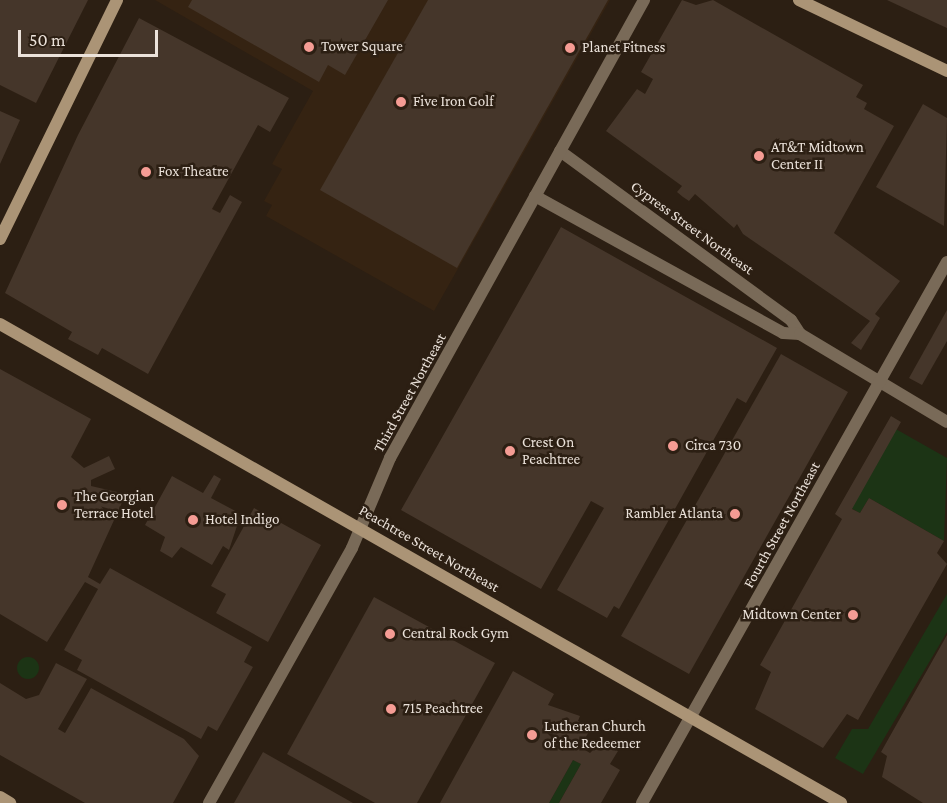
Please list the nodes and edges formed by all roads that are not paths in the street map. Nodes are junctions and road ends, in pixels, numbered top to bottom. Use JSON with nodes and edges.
{"nodes":[{"id":1,"x":117,"y":0,"type":"edge"},
{"id":2,"x":644,"y":0,"type":"edge"},
{"id":3,"x":799,"y":0,"type":"edge"},
{"id":4,"x":947,"y":71,"type":"edge"},
{"id":5,"x":560,"y":151,"type":"junction"},
{"id":6,"x":535,"y":196,"type":"junction"},
{"id":7,"x":0,"y":239,"type":"edge"},
{"id":8,"x":947,"y":262,"type":"edge"},
{"id":9,"x":0,"y":324,"type":"edge"},
{"id":10,"x":800,"y":334,"type":"junction"},
{"id":11,"x":879,"y":383,"type":"junction"},
{"id":12,"x":947,"y":422,"type":"edge"},
{"id":13,"x":360,"y":526,"type":"junction"},
{"id":14,"x":691,"y":717,"type":"junction"},
{"id":15,"x":0,"y":797,"type":"edge"},
{"id":16,"x":10,"y":803,"type":"edge"},
{"id":17,"x":209,"y":803,"type":"edge"},
{"id":18,"x":642,"y":803,"type":"edge"},
{"id":19,"x":841,"y":803,"type":"edge"}],
"edges":[{"from":1,"to":7,"type":"main road"},
{"from":2,"to":5,"type":"street","name":"Third Street Northeast"},
{"from":3,"to":4,"type":"main road"},
{"from":5,"to":6,"type":"street","name":"Third Street Northeast"},
{"from":5,"to":10,"type":"street","name":"Cypress Street Northeast"},
{"from":6,"to":10,"type":"street","name":"Cypress Street Northeast"},
{"from":6,"to":13,"type":"street","name":"Third Street Northeast"},
{"from":8,"to":11,"type":"street","name":"Fourth Street Northeast"},
{"from":9,"to":13,"type":"main road","name":"Peachtree Street Northeast"},
{"from":10,"to":11,"type":"street","name":"Cypress Street Northeast"},
{"from":11,"to":12,"type":"street","name":"Cypress Street Northeast"},
{"from":11,"to":14,"type":"street","name":"Fourth Street Northeast"},
{"from":13,"to":14,"type":"main road","name":"Peachtree Street Northeast"},
{"from":13,"to":17,"type":"street","name":"Third Street Northeast"},
{"from":14,"to":18,"type":"street","name":"Fourth Street Northeast"},
{"from":14,"to":19,"type":"main road","name":"Peachtree Street Northeast"},
{"from":15,"to":16,"type":"main road"}]}
